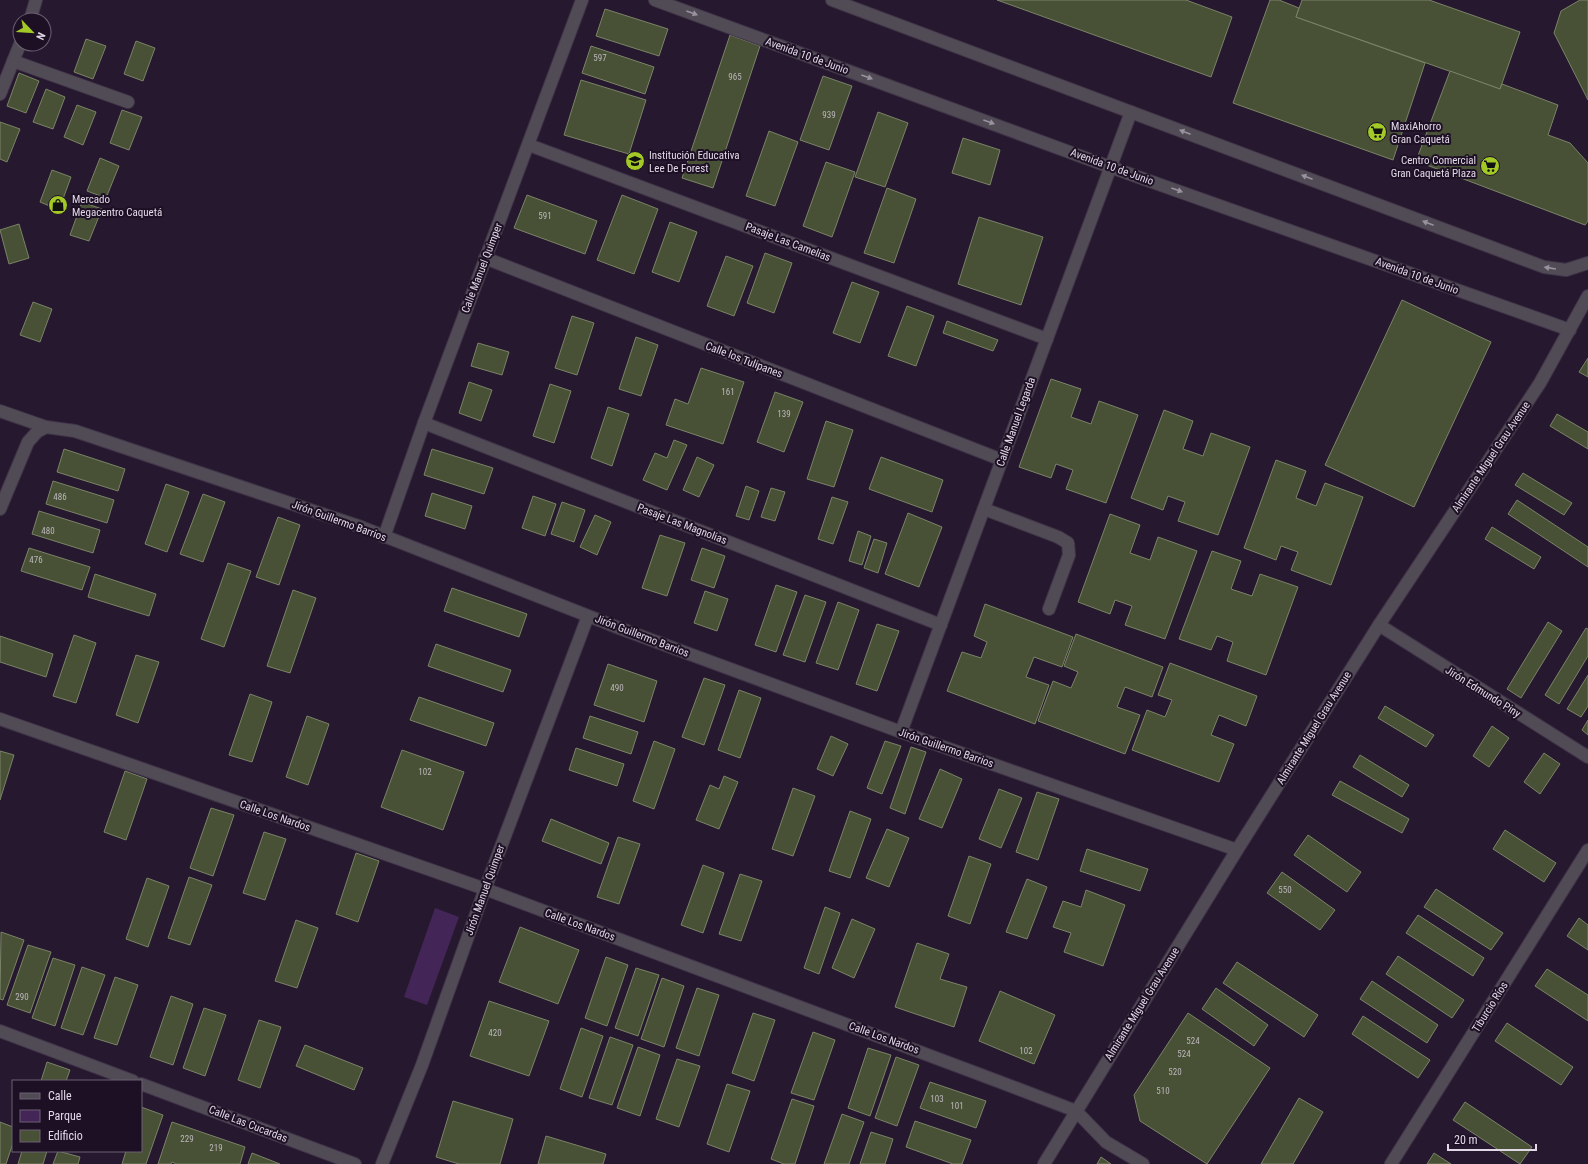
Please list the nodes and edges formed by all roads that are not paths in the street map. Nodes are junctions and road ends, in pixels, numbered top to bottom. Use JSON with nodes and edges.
{"nodes":[{"id":1,"x":36,"y":0,"type":"edge"},
{"id":2,"x":582,"y":0,"type":"edge"},
{"id":3,"x":655,"y":0,"type":"edge"},
{"id":4,"x":832,"y":0,"type":"edge"},
{"id":5,"x":847,"y":2,"type":"edge"},
{"id":6,"x":32,"y":12,"type":"edge"},
{"id":7,"x":17,"y":52,"type":"edge"},
{"id":8,"x":13,"y":61,"type":"junction"},
{"id":9,"x":3,"y":76,"type":"edge"},
{"id":10,"x":0,"y":94,"type":"edge"},
{"id":11,"x":128,"y":102,"type":"dead end"},
{"id":12,"x":1131,"y":112,"type":"junction"},
{"id":13,"x":529,"y":145,"type":"junction"},
{"id":14,"x":1110,"y":167,"type":"junction"},
{"id":15,"x":485,"y":258,"type":"junction"},
{"id":16,"x":1588,"y":263,"type":"edge"},
{"id":17,"x":1588,"y":296,"type":"edge"},
{"id":18,"x":1570,"y":330,"type":"junction"},
{"id":19,"x":1047,"y":339,"type":"junction"},
{"id":20,"x":0,"y":411,"type":"edge"},
{"id":21,"x":424,"y":423,"type":"junction"},
{"id":22,"x":46,"y":427,"type":"junction"},
{"id":23,"x":1002,"y":460,"type":"junction"},
{"id":24,"x":0,"y":509,"type":"edge"},
{"id":25,"x":984,"y":509,"type":"junction"},
{"id":26,"x":384,"y":536,"type":"junction"},
{"id":27,"x":1049,"y":608,"type":"dead end"},
{"id":28,"x":588,"y":616,"type":"junction"},
{"id":29,"x":941,"y":625,"type":"junction"},
{"id":30,"x":1379,"y":625,"type":"junction"},
{"id":31,"x":0,"y":719,"type":"edge"},
{"id":32,"x":901,"y":732,"type":"junction"},
{"id":33,"x":1588,"y":757,"type":"edge"},
{"id":34,"x":1237,"y":850,"type":"junction"},
{"id":35,"x":1588,"y":850,"type":"edge"},
{"id":36,"x":485,"y":889,"type":"junction"},
{"id":37,"x":0,"y":1031,"type":"edge"},
{"id":38,"x":130,"y":1080,"type":"edge"},
{"id":39,"x":142,"y":1084,"type":"edge"},
{"id":40,"x":1076,"y":1111,"type":"junction"},
{"id":41,"x":355,"y":1164,"type":"edge"},
{"id":42,"x":382,"y":1164,"type":"edge"},
{"id":43,"x":1044,"y":1164,"type":"edge"},
{"id":44,"x":1143,"y":1164,"type":"edge"},
{"id":45,"x":1391,"y":1164,"type":"edge"}],
"edges":[{"from":1,"to":6,"type":"street"},
{"from":2,"to":13,"type":"street","name":"Calle Manuel Quimper"},
{"from":3,"to":14,"type":"street","name":"Avenida 10 de Junio","one_way":true},
{"from":4,"to":5,"type":"street"},
{"from":5,"to":12,"type":"street"},
{"from":7,"to":8,"type":"street"},
{"from":8,"to":9,"type":"street"},
{"from":8,"to":11,"type":"street"},
{"from":9,"to":10,"type":"street"},
{"from":12,"to":14,"type":"street","name":"Calle Manuel Legarda"},
{"from":16,"to":12,"type":"street","one_way":true},
{"from":13,"to":15,"type":"street","name":"Calle Manuel Quimper"},
{"from":13,"to":19,"type":"street","name":"Pasaje Las Camelias"},
{"from":14,"to":18,"type":"street","name":"Avenida 10 de Junio","one_way":true},
{"from":14,"to":19,"type":"street","name":"Calle Manuel Legarda"},
{"from":15,"to":21,"type":"street","name":"Calle Manuel Quimper"},
{"from":15,"to":23,"type":"street","name":"Calle los Tulipanes"},
{"from":17,"to":18,"type":"street","name":"Almirante Miguel Grau Avenue"},
{"from":18,"to":30,"type":"street","name":"Almirante Miguel Grau Avenue"},
{"from":19,"to":23,"type":"street","name":"Calle Manuel Legarda"},
{"from":20,"to":22,"type":"street","name":"Jirón Guillermo Barrios"},
{"from":21,"to":26,"type":"street","name":"Calle Manuel Quimper"},
{"from":21,"to":29,"type":"street","name":"Pasaje Las Magnolias"},
{"from":22,"to":24,"type":"street"},
{"from":22,"to":26,"type":"street","name":"Jirón Guillermo Barrios"},
{"from":23,"to":25,"type":"street","name":"Calle Manuel Legarda"},
{"from":25,"to":27,"type":"street"},
{"from":25,"to":29,"type":"street","name":"Calle Manuel Legarda"},
{"from":26,"to":28,"type":"street","name":"Jirón Guillermo Barrios"},
{"from":28,"to":32,"type":"street","name":"Jirón Guillermo Barrios"},
{"from":28,"to":36,"type":"street","name":"Jirón Manuel Quimper"},
{"from":29,"to":32,"type":"street","name":"Calle Manuel Legarda"},
{"from":30,"to":33,"type":"street","name":"Jirón Edmundo Piny"},
{"from":30,"to":34,"type":"street","name":"Almirante Miguel Grau Avenue"},
{"from":31,"to":36,"type":"street","name":"Calle Los Nardos"},
{"from":32,"to":34,"type":"street","name":"Jirón Guillermo Barrios"},
{"from":34,"to":40,"type":"street","name":"Almirante Miguel Grau Avenue"},
{"from":35,"to":45,"type":"street","name":"Tiburcio Ríos"},
{"from":36,"to":40,"type":"street","name":"Calle Los Nardos"},
{"from":36,"to":42,"type":"street","name":"Jirón Manuel Quimper"},
{"from":37,"to":38,"type":"street"},
{"from":39,"to":41,"type":"street","name":"Calle Las Cucardas"},
{"from":40,"to":43,"type":"street","name":"Almirante Miguel Grau Avenue"},
{"from":40,"to":44,"type":"street","name":"Calle Los Nardos"}]}
